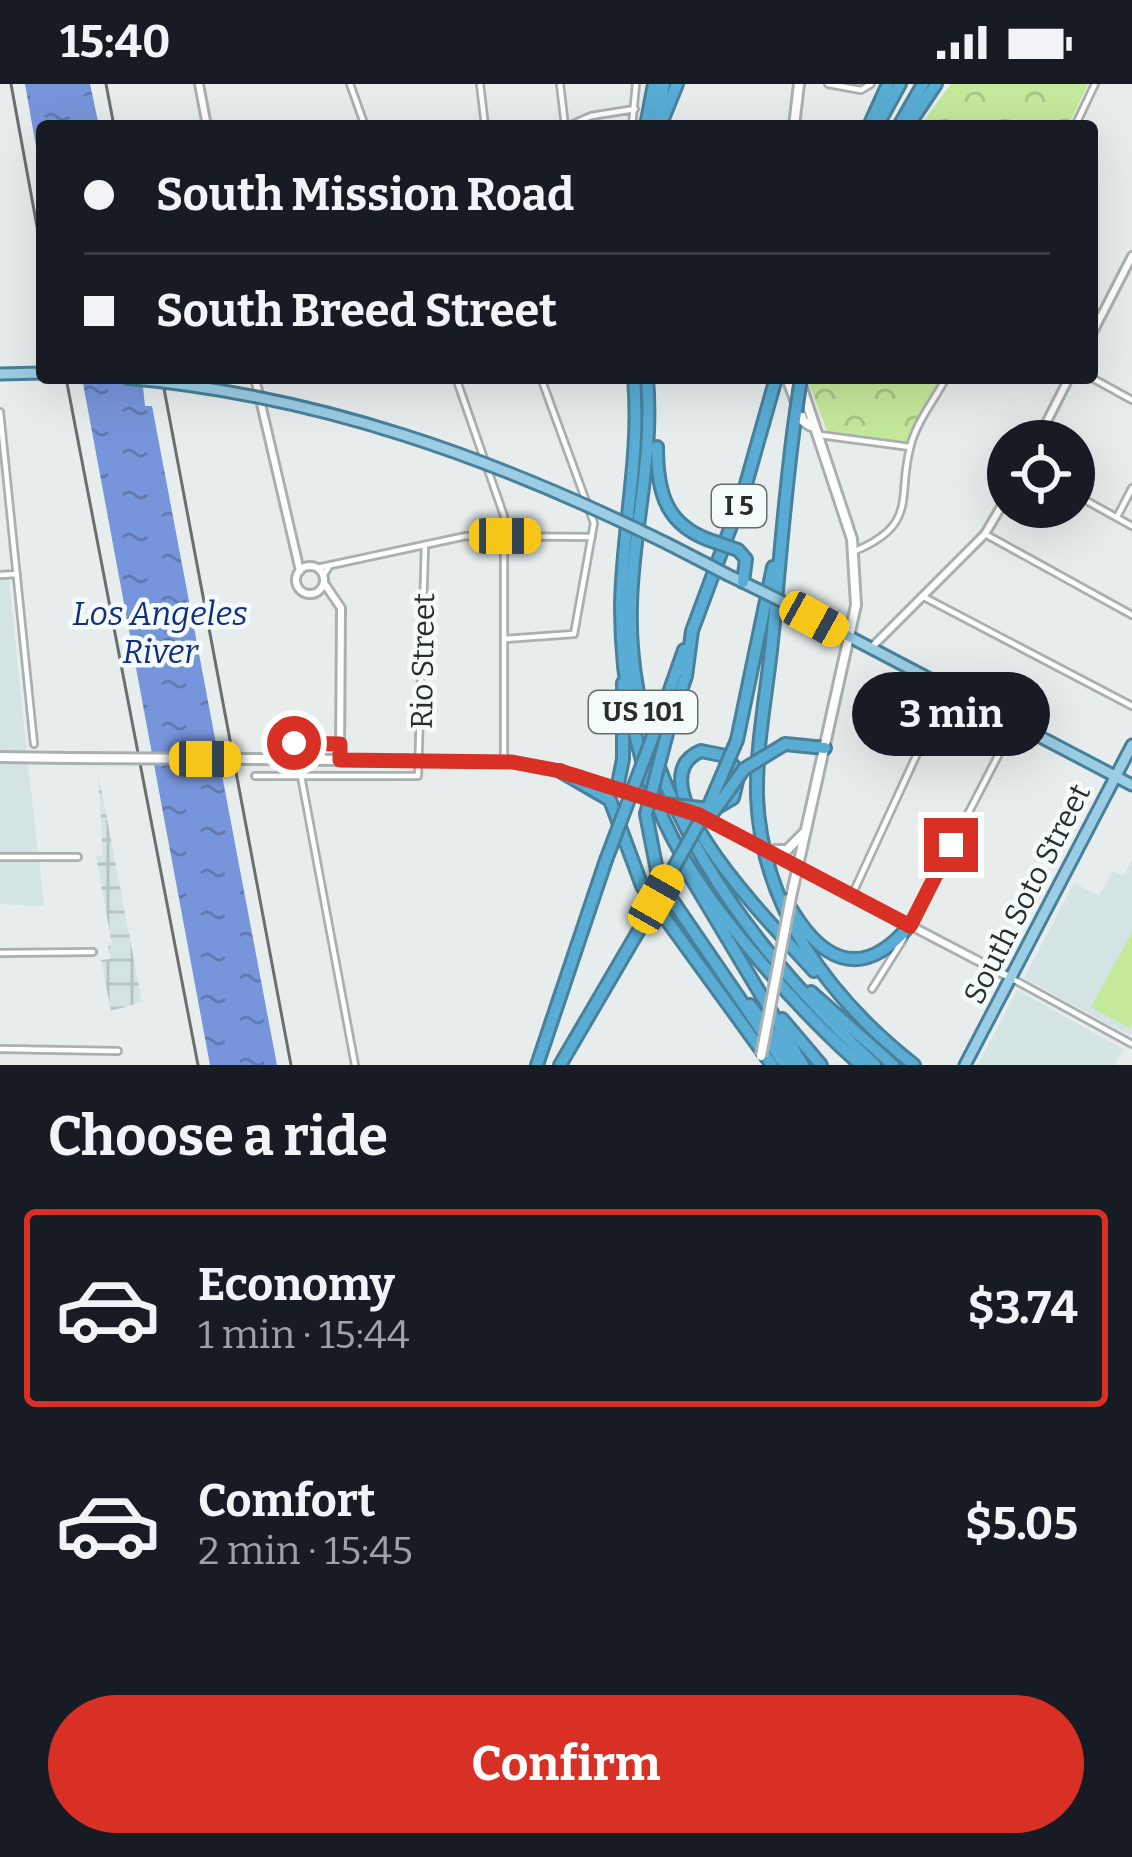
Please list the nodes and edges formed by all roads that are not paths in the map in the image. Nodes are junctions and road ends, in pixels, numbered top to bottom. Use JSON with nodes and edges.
{"nodes":[{"id":1,"x":199,"y":84,"type":"edge"},
{"id":2,"x":350,"y":84,"type":"edge"},
{"id":3,"x":480,"y":84,"type":"edge"},
{"id":4,"x":560,"y":84,"type":"edge"},
{"id":5,"x":637,"y":84,"type":"edge"},
{"id":6,"x":650,"y":84,"type":"edge"},
{"id":7,"x":664,"y":84,"type":"edge"},
{"id":8,"x":676,"y":84,"type":"edge"},
{"id":9,"x":799,"y":84,"type":"edge"},
{"id":10,"x":828,"y":84,"type":"edge"},
{"id":11,"x":888,"y":84,"type":"edge"},
{"id":12,"x":900,"y":84,"type":"edge"},
{"id":13,"x":923,"y":84,"type":"edge"},
{"id":14,"x":936,"y":84,"type":"edge"},
{"id":15,"x":1095,"y":84,"type":"edge"},
{"id":16,"x":869,"y":86,"type":"edge"},
{"id":17,"x":635,"y":109,"type":"junction"},
{"id":18,"x":206,"y":120,"type":"edge"},
{"id":19,"x":363,"y":120,"type":"edge"},
{"id":20,"x":484,"y":120,"type":"edge"},
{"id":21,"x":566,"y":120,"type":"edge"},
{"id":22,"x":588,"y":120,"type":"edge"},
{"id":23,"x":633,"y":120,"type":"edge"},
{"id":24,"x":645,"y":120,"type":"edge"},
{"id":25,"x":660,"y":120,"type":"edge"},
{"id":26,"x":661,"y":120,"type":"edge"},
{"id":27,"x":795,"y":120,"type":"edge"},
{"id":28,"x":875,"y":120,"type":"edge"},
{"id":29,"x":877,"y":120,"type":"edge"},
{"id":30,"x":906,"y":120,"type":"edge"},
{"id":31,"x":908,"y":120,"type":"edge"},
{"id":32,"x":1078,"y":120,"type":"edge"},
{"id":33,"x":1132,"y":256,"type":"edge"},
{"id":34,"x":1098,"y":322,"type":"edge"},
{"id":35,"x":36,"y":373,"type":"edge"},
{"id":36,"x":0,"y":374,"type":"edge"},
{"id":37,"x":1098,"y":381,"type":"edge"},
{"id":38,"x":166,"y":384,"type":"edge"},
{"id":39,"x":256,"y":384,"type":"edge"},
{"id":40,"x":458,"y":384,"type":"edge"},
{"id":41,"x":543,"y":384,"type":"edge"},
{"id":42,"x":635,"y":384,"type":"edge"},
{"id":43,"x":647,"y":384,"type":"edge"},
{"id":44,"x":774,"y":384,"type":"edge"},
{"id":45,"x":789,"y":384,"type":"edge"},
{"id":46,"x":798,"y":384,"type":"edge"},
{"id":47,"x":801,"y":384,"type":"edge"},
{"id":48,"x":943,"y":384,"type":"edge"},
{"id":49,"x":1066,"y":384,"type":"edge"},
{"id":50,"x":1132,"y":400,"type":"edge"},
{"id":51,"x":0,"y":412,"type":"edge"},
{"id":52,"x":650,"y":415,"type":"junction"},
{"id":53,"x":1047,"y":420,"type":"edge"},
{"id":54,"x":814,"y":431,"type":"junction"},
{"id":55,"x":791,"y":447,"type":"junction"},
{"id":56,"x":910,"y":447,"type":"junction"},
{"id":57,"x":1132,"y":488,"type":"edge"},
{"id":58,"x":1095,"y":506,"type":"edge"},
{"id":59,"x":1117,"y":518,"type":"junction"},
{"id":60,"x":1132,"y":526,"type":"edge"},
{"id":61,"x":989,"y":528,"type":"edge"},
{"id":62,"x":985,"y":534,"type":"junction"},
{"id":63,"x":505,"y":536,"type":"junction"},
{"id":64,"x":592,"y":537,"type":"junction"},
{"id":65,"x":425,"y":545,"type":"junction"},
{"id":66,"x":855,"y":550,"type":"junction"},
{"id":67,"x":300,"y":557,"type":"junction"},
{"id":68,"x":330,"y":565,"type":"junction"},
{"id":69,"x":314,"y":567,"type":"junction"},
{"id":70,"x":300,"y":571,"type":"junction"},
{"id":71,"x":17,"y":574,"type":"junction"},
{"id":72,"x":0,"y":575,"type":"edge"},
{"id":73,"x":324,"y":580,"type":"junction"},
{"id":74,"x":743,"y":582,"type":"junction"},
{"id":75,"x":317,"y":592,"type":"junction"},
{"id":76,"x":333,"y":596,"type":"junction"},
{"id":77,"x":922,"y":596,"type":"junction"},
{"id":78,"x":1132,"y":615,"type":"edge"},
{"id":79,"x":692,"y":631,"type":"junction"},
{"id":80,"x":504,"y":638,"type":"junction"},
{"id":81,"x":850,"y":640,"type":"junction"},
{"id":82,"x":870,"y":650,"type":"junction"},
{"id":83,"x":626,"y":668,"type":"junction"},
{"id":84,"x":947,"y":689,"type":"junction"},
{"id":85,"x":1132,"y":706,"type":"edge"},
{"id":86,"x":1014,"y":725,"type":"junction"},
{"id":87,"x":286,"y":743,"type":"dead end"},
{"id":88,"x":340,"y":744,"type":"junction"},
{"id":89,"x":34,"y":745,"type":"dead end"},
{"id":90,"x":1132,"y":745,"type":"edge"},
{"id":91,"x":825,"y":748,"type":"junction"},
{"id":92,"x":0,"y":757,"type":"edge"},
{"id":93,"x":340,"y":760,"type":"junction"},
{"id":94,"x":370,"y":761,"type":"junction"},
{"id":95,"x":422,"y":762,"type":"junction"},
{"id":96,"x":504,"y":762,"type":"junction"},
{"id":97,"x":560,"y":771,"type":"junction"},
{"id":98,"x":255,"y":776,"type":"dead end"},
{"id":99,"x":301,"y":776,"type":"junction"},
{"id":100,"x":369,"y":776,"type":"junction"},
{"id":101,"x":1115,"y":776,"type":"junction"},
{"id":102,"x":1132,"y":785,"type":"edge"},
{"id":103,"x":617,"y":789,"type":"junction"},
{"id":104,"x":665,"y":804,"type":"junction"},
{"id":105,"x":806,"y":831,"type":"junction"},
{"id":106,"x":674,"y":841,"type":"junction"},
{"id":107,"x":768,"y":849,"type":"junction"},
{"id":108,"x":0,"y":857,"type":"edge"},
{"id":109,"x":78,"y":857,"type":"dead end"},
{"id":110,"x":798,"y":867,"type":"junction"},
{"id":111,"x":674,"y":868,"type":"junction"},
{"id":112,"x":852,"y":895,"type":"junction"},
{"id":113,"x":910,"y":926,"type":"junction"},
{"id":114,"x":0,"y":952,"type":"edge"},
{"id":115,"x":93,"y":952,"type":"dead end"},
{"id":116,"x":712,"y":962,"type":"junction"},
{"id":117,"x":787,"y":969,"type":"junction"},
{"id":118,"x":1011,"y":978,"type":"junction"},
{"id":119,"x":872,"y":989,"type":"dead end"},
{"id":120,"x":760,"y":994,"type":"junction"},
{"id":121,"x":853,"y":1009,"type":"junction"},
{"id":122,"x":1132,"y":1044,"type":"edge"},
{"id":123,"x":0,"y":1049,"type":"edge"},
{"id":124,"x":118,"y":1051,"type":"dead end"},
{"id":125,"x":760,"y":1060,"type":"edge"},
{"id":126,"x":780,"y":1064,"type":"edge"},
{"id":127,"x":355,"y":1065,"type":"edge"},
{"id":128,"x":533,"y":1065,"type":"edge"},
{"id":129,"x":564,"y":1065,"type":"edge"},
{"id":130,"x":800,"y":1065,"type":"edge"},
{"id":131,"x":821,"y":1065,"type":"edge"},
{"id":132,"x":861,"y":1065,"type":"edge"},
{"id":133,"x":875,"y":1065,"type":"edge"},
{"id":134,"x":893,"y":1065,"type":"edge"},
{"id":135,"x":914,"y":1065,"type":"edge"},
{"id":136,"x":964,"y":1065,"type":"edge"}],
"edges":[{"from":1,"to":18,"type":"street"},
{"from":2,"to":19,"type":"street"},
{"from":3,"to":20,"type":"street"},
{"from":4,"to":21,"type":"street"},
{"from":5,"to":17,"type":"street"},
{"from":6,"to":24,"type":"highway"},
{"from":7,"to":25,"type":"highway"},
{"from":8,"to":26,"type":"highway"},
{"from":9,"to":27,"type":"main road"},
{"from":10,"to":16,"type":"street"},
{"from":11,"to":28,"type":"highway"},
{"from":12,"to":29,"type":"highway"},
{"from":13,"to":30,"type":"highway"},
{"from":14,"to":31,"type":"highway"},
{"from":15,"to":32,"type":"street"},
{"from":17,"to":22,"type":"street"},
{"from":17,"to":23,"type":"street"},
{"from":33,"to":34,"type":"street"},
{"from":35,"to":36,"type":"main road"},
{"from":37,"to":50,"type":"street"},
{"from":38,"to":74,"type":"main road","bridge":true},
{"from":39,"to":67,"type":"street"},
{"from":40,"to":63,"type":"street"},
{"from":41,"to":64,"type":"street"},
{"from":42,"to":83,"type":"highway","number":"US 101"},
{"from":43,"to":52,"type":"highway","number":"US 101"},
{"from":44,"to":79,"type":"highway","number":"I 5"},
{"from":45,"to":54,"type":"main road"},
{"from":46,"to":55,"type":"highway","number":"I 5","bridge":true},
{"from":47,"to":54,"type":"main road"},
{"from":48,"to":56,"type":"street"},
{"from":49,"to":53,"type":"street"},
{"from":51,"to":71,"type":"street"},
{"from":52,"to":74,"type":"highway","bridge":true},
{"from":52,"to":117,"type":"highway","number":"US 101"},
{"from":54,"to":56,"type":"street"},
{"from":54,"to":66,"type":"main road"},
{"from":55,"to":107,"type":"highway","number":"I 5"},
{"from":55,"to":111,"type":"highway","bridge":true},
{"from":56,"to":66,"type":"street"},
{"from":57,"to":59,"type":"street"},
{"from":58,"to":59,"type":"street"},
{"from":59,"to":60,"type":"street"},
{"from":61,"to":62,"type":"street"},
{"from":62,"to":77,"type":"street"},
{"from":62,"to":78,"type":"street"},
{"from":63,"to":64,"type":"street"},
{"from":63,"to":65,"type":"street"},
{"from":63,"to":80,"type":"street"},
{"from":64,"to":80,"type":"street"},
{"from":65,"to":68,"type":"street"},
{"from":65,"to":95,"type":"street","name":"Rio Street"},
{"from":66,"to":81,"type":"main road"},
{"from":67,"to":69,"type":"street"},
{"from":67,"to":70,"type":"street"},
{"from":68,"to":69,"type":"street"},
{"from":68,"to":73,"type":"street"},
{"from":69,"to":70,"type":"street"},
{"from":69,"to":73,"type":"street"},
{"from":70,"to":75,"type":"street"},
{"from":71,"to":72,"type":"street"},
{"from":71,"to":89,"type":"street"},
{"from":73,"to":75,"type":"street"},
{"from":73,"to":76,"type":"street"},
{"from":74,"to":81,"type":"main road","bridge":true},
{"from":75,"to":76,"type":"street"},
{"from":76,"to":88,"type":"street"},
{"from":77,"to":82,"type":"street"},
{"from":77,"to":85,"type":"street"},
{"from":79,"to":116,"type":"highway","number":"I 5","bridge":true},
{"from":79,"to":128,"type":"highway","bridge":true},
{"from":80,"to":96,"type":"street"},
{"from":81,"to":82,"type":"main road"},
{"from":81,"to":91,"type":"main road"},
{"from":82,"to":84,"type":"main road"},
{"from":83,"to":103,"type":"highway"},
{"from":83,"to":106,"type":"highway","number":"US 101"},
{"from":84,"to":86,"type":"main road"},
{"from":84,"to":112,"type":"street"},
{"from":86,"to":101,"type":"main road"},
{"from":86,"to":113,"type":"street"},
{"from":87,"to":88,"type":"street"},
{"from":88,"to":93,"type":"street"},
{"from":90,"to":101,"type":"main road","name":"South Soto Street"},
{"from":91,"to":105,"type":"main road"},
{"from":91,"to":111,"type":"highway","bridge":true},
{"from":92,"to":93,"type":"main road","bridge":true},
{"from":93,"to":94,"type":"main road"},
{"from":94,"to":95,"type":"main road"},
{"from":94,"to":100,"type":"street"},
{"from":95,"to":96,"type":"main road"},
{"from":95,"to":100,"type":"street","name":"Rio Street"},
{"from":96,"to":97,"type":"main road"},
{"from":97,"to":103,"type":"main road"},
{"from":97,"to":126,"type":"highway"},
{"from":98,"to":99,"type":"street"},
{"from":99,"to":100,"type":"street"},
{"from":99,"to":127,"type":"street"},
{"from":101,"to":102,"type":"main road"},
{"from":101,"to":118,"type":"main road","name":"South Soto Street"},
{"from":103,"to":104,"type":"main road","bridge":true},
{"from":104,"to":107,"type":"main road","bridge":true},
{"from":104,"to":121,"type":"highway","bridge":true},
{"from":105,"to":107,"type":"main road"},
{"from":105,"to":110,"type":"main road"},
{"from":106,"to":120,"type":"highway"},
{"from":106,"to":132,"type":"highway","number":"US 101"},
{"from":107,"to":110,"type":"main road"},
{"from":107,"to":113,"type":"highway"},
{"from":107,"to":121,"type":"highway","number":"I 5"},
{"from":108,"to":109,"type":"street"},
{"from":110,"to":112,"type":"street"},
{"from":110,"to":125,"type":"main road","bridge":true},
{"from":111,"to":129,"type":"highway","bridge":true},
{"from":112,"to":113,"type":"street"},
{"from":113,"to":118,"type":"street"},
{"from":113,"to":119,"type":"street"},
{"from":114,"to":115,"type":"street"},
{"from":116,"to":126,"type":"highway","number":"I 5"},
{"from":116,"to":130,"type":"highway"},
{"from":117,"to":133,"type":"highway","number":"US 101"},
{"from":117,"to":134,"type":"highway"},
{"from":118,"to":122,"type":"street"},
{"from":118,"to":136,"type":"main road","name":"South Soto Street"},
{"from":120,"to":130,"type":"highway"},
{"from":120,"to":131,"type":"highway"},
{"from":121,"to":135,"type":"highway","number":"I 5"},
{"from":123,"to":124,"type":"street"}]}
